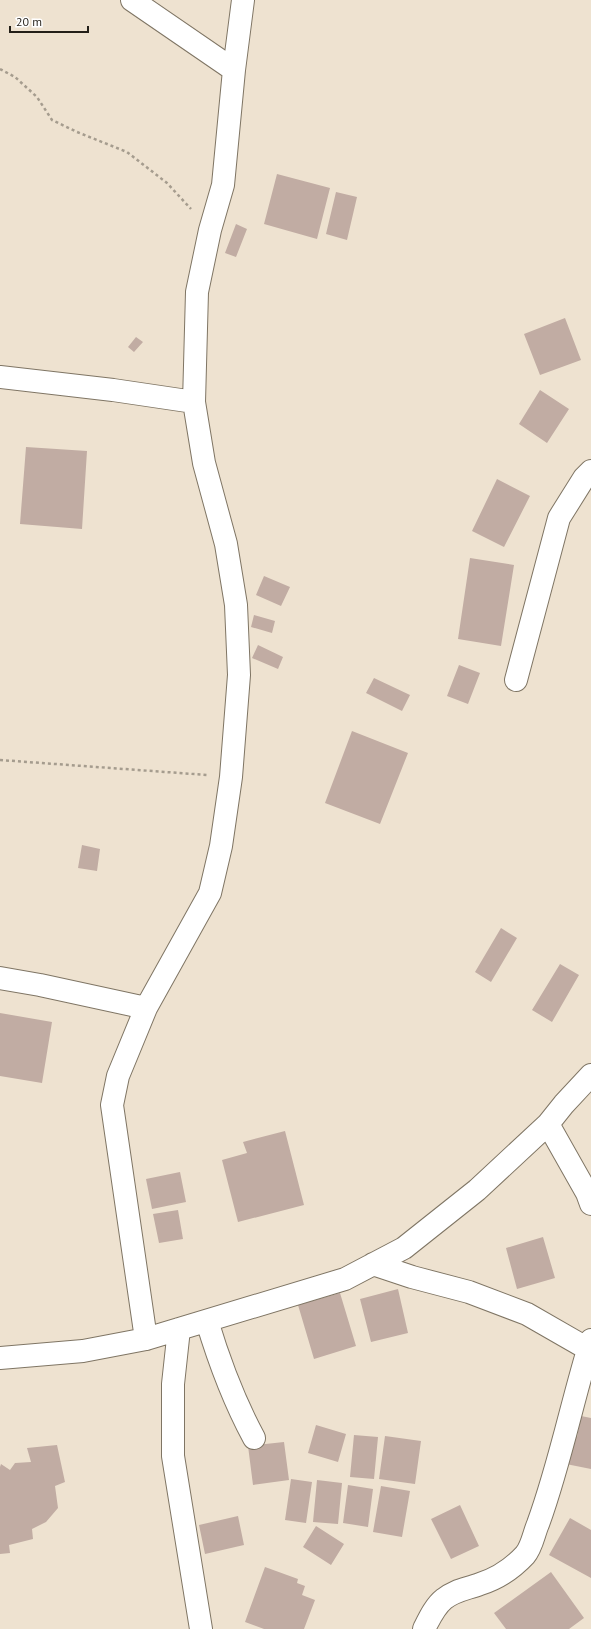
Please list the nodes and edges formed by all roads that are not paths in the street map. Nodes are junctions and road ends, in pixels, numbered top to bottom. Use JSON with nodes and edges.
{"nodes":[{"id":1,"x":132,"y":0,"type":"edge"},
{"id":2,"x":243,"y":0,"type":"edge"},
{"id":3,"x":234,"y":70,"type":"junction"},
{"id":4,"x":0,"y":377,"type":"edge"},
{"id":5,"x":194,"y":402,"type":"junction"},
{"id":6,"x":591,"y":471,"type":"edge"},
{"id":7,"x":516,"y":680,"type":"dead end"},
{"id":8,"x":0,"y":978,"type":"edge"},
{"id":9,"x":146,"y":1008,"type":"junction"},
{"id":10,"x":591,"y":1075,"type":"edge"},
{"id":11,"x":548,"y":1124,"type":"junction"},
{"id":12,"x":591,"y":1204,"type":"edge"},
{"id":13,"x":373,"y":1264,"type":"junction"},
{"id":14,"x":207,"y":1321,"type":"junction"},
{"id":15,"x":179,"y":1329,"type":"junction"},
{"id":16,"x":146,"y":1339,"type":"junction"},
{"id":17,"x":590,"y":1345,"type":"edge"},
{"id":18,"x":0,"y":1358,"type":"edge"},
{"id":19,"x":254,"y":1438,"type":"dead end"},
{"id":20,"x":201,"y":1629,"type":"edge"},
{"id":21,"x":424,"y":1629,"type":"edge"}],
"edges":[{"from":1,"to":3,"type":"street"},
{"from":2,"to":3,"type":"street"},
{"from":3,"to":5,"type":"street"},
{"from":4,"to":5,"type":"street"},
{"from":5,"to":9,"type":"street"},
{"from":6,"to":7,"type":"street"},
{"from":8,"to":9,"type":"street"},
{"from":9,"to":16,"type":"street"},
{"from":10,"to":11,"type":"street"},
{"from":11,"to":12,"type":"street"},
{"from":11,"to":13,"type":"street"},
{"from":13,"to":14,"type":"street"},
{"from":13,"to":17,"type":"street"},
{"from":14,"to":15,"type":"street"},
{"from":14,"to":19,"type":"street"},
{"from":15,"to":16,"type":"street"},
{"from":15,"to":20,"type":"street"},
{"from":16,"to":18,"type":"street"},
{"from":17,"to":21,"type":"street"}]}
